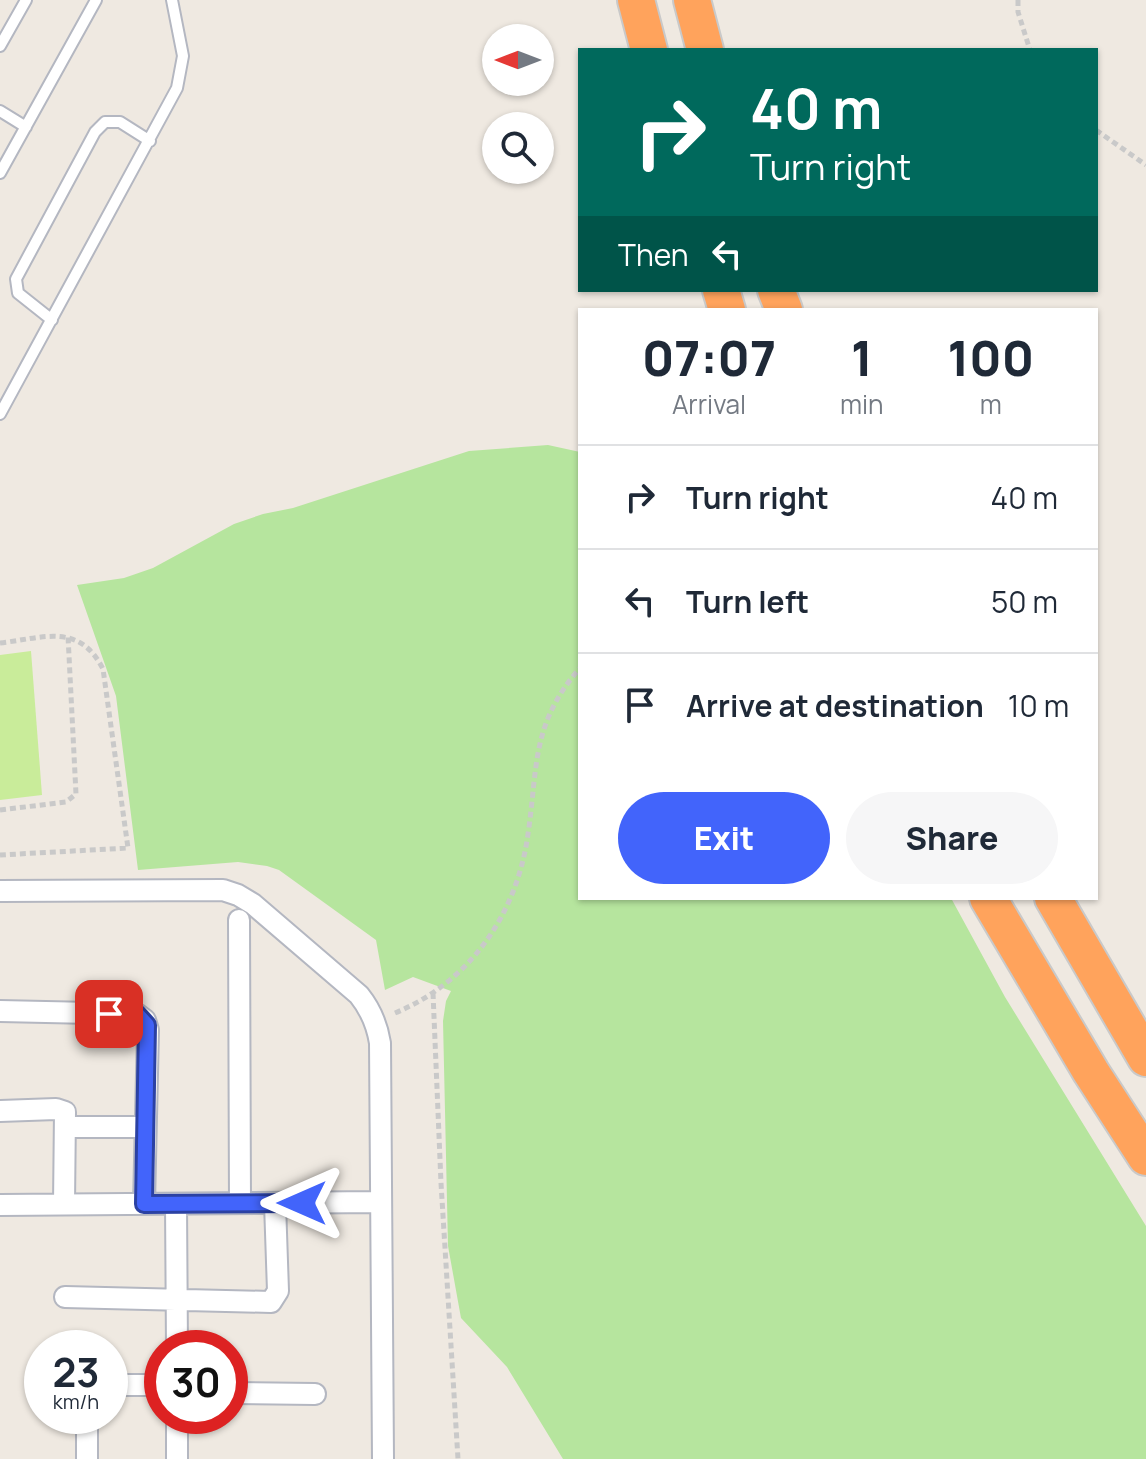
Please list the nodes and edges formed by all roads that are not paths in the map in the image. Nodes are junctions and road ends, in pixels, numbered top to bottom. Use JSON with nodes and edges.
{"nodes":[{"id":1,"x":26,"y":0,"type":"edge"},
{"id":2,"x":96,"y":0,"type":"edge"},
{"id":3,"x":172,"y":0,"type":"edge"},
{"id":4,"x":636,"y":0,"type":"edge"},
{"id":5,"x":692,"y":0,"type":"edge"},
{"id":6,"x":0,"y":46,"type":"edge"},
{"id":7,"x":648,"y":48,"type":"edge"},
{"id":8,"x":704,"y":48,"type":"edge"},
{"id":9,"x":0,"y":111,"type":"edge"},
{"id":10,"x":26,"y":127,"type":"junction"},
{"id":11,"x":150,"y":141,"type":"junction"},
{"id":12,"x":0,"y":173,"type":"edge"},
{"id":13,"x":52,"y":320,"type":"junction"},
{"id":14,"x":0,"y":414,"type":"edge"},
{"id":15,"x":0,"y":891,"type":"edge"},
{"id":16,"x":989,"y":900,"type":"edge"},
{"id":17,"x":1054,"y":900,"type":"edge"},
{"id":18,"x":239,"y":920,"type":"dead end"},
{"id":19,"x":0,"y":1011,"type":"edge"},
{"id":20,"x":1146,"y":1058,"type":"edge"},
{"id":21,"x":0,"y":1111,"type":"edge"},
{"id":22,"x":65,"y":1127,"type":"junction"},
{"id":23,"x":145,"y":1127,"type":"junction"},
{"id":24,"x":1146,"y":1157,"type":"edge"},
{"id":25,"x":381,"y":1202,"type":"junction"},
{"id":26,"x":240,"y":1203,"type":"junction"},
{"id":27,"x":275,"y":1203,"type":"junction"},
{"id":28,"x":64,"y":1204,"type":"junction"},
{"id":29,"x":144,"y":1204,"type":"junction"},
{"id":30,"x":176,"y":1204,"type":"junction"},
{"id":31,"x":0,"y":1205,"type":"edge"},
{"id":32,"x":65,"y":1297,"type":"dead end"},
{"id":33,"x":177,"y":1300,"type":"junction"},
{"id":34,"x":177,"y":1330,"type":"edge"},
{"id":35,"x":248,"y":1393,"type":"edge"},
{"id":36,"x":315,"y":1394,"type":"dead end"},
{"id":37,"x":87,"y":1434,"type":"edge"},
{"id":38,"x":177,"y":1434,"type":"edge"},
{"id":39,"x":87,"y":1459,"type":"edge"},
{"id":40,"x":177,"y":1459,"type":"edge"},
{"id":41,"x":383,"y":1459,"type":"edge"}],
"edges":[{"from":1,"to":6,"type":"lane"},
{"from":2,"to":10,"type":"lane"},
{"from":3,"to":11,"type":"lane"},
{"from":4,"to":7,"type":"highway"},
{"from":5,"to":8,"type":"highway"},
{"from":9,"to":10,"type":"lane"},
{"from":10,"to":12,"type":"lane"},
{"from":11,"to":13,"type":"lane"},
{"from":11,"to":13,"type":"lane"},
{"from":13,"to":14,"type":"lane"},
{"from":15,"to":25,"type":"street"},
{"from":16,"to":24,"type":"highway"},
{"from":17,"to":20,"type":"highway"},
{"from":18,"to":26,"type":"street"},
{"from":19,"to":23,"type":"street"},
{"from":21,"to":22,"type":"street"},
{"from":22,"to":23,"type":"street"},
{"from":22,"to":28,"type":"street"},
{"from":23,"to":29,"type":"street"},
{"from":25,"to":27,"type":"street"},
{"from":25,"to":41,"type":"street"},
{"from":26,"to":27,"type":"street"},
{"from":26,"to":30,"type":"street"},
{"from":27,"to":33,"type":"street"},
{"from":28,"to":29,"type":"street"},
{"from":28,"to":31,"type":"street"},
{"from":29,"to":30,"type":"street"},
{"from":30,"to":33,"type":"street"},
{"from":32,"to":33,"type":"street"},
{"from":33,"to":34,"type":"street"},
{"from":35,"to":36,"type":"street"},
{"from":37,"to":39,"type":"street"},
{"from":38,"to":40,"type":"street"}]}
